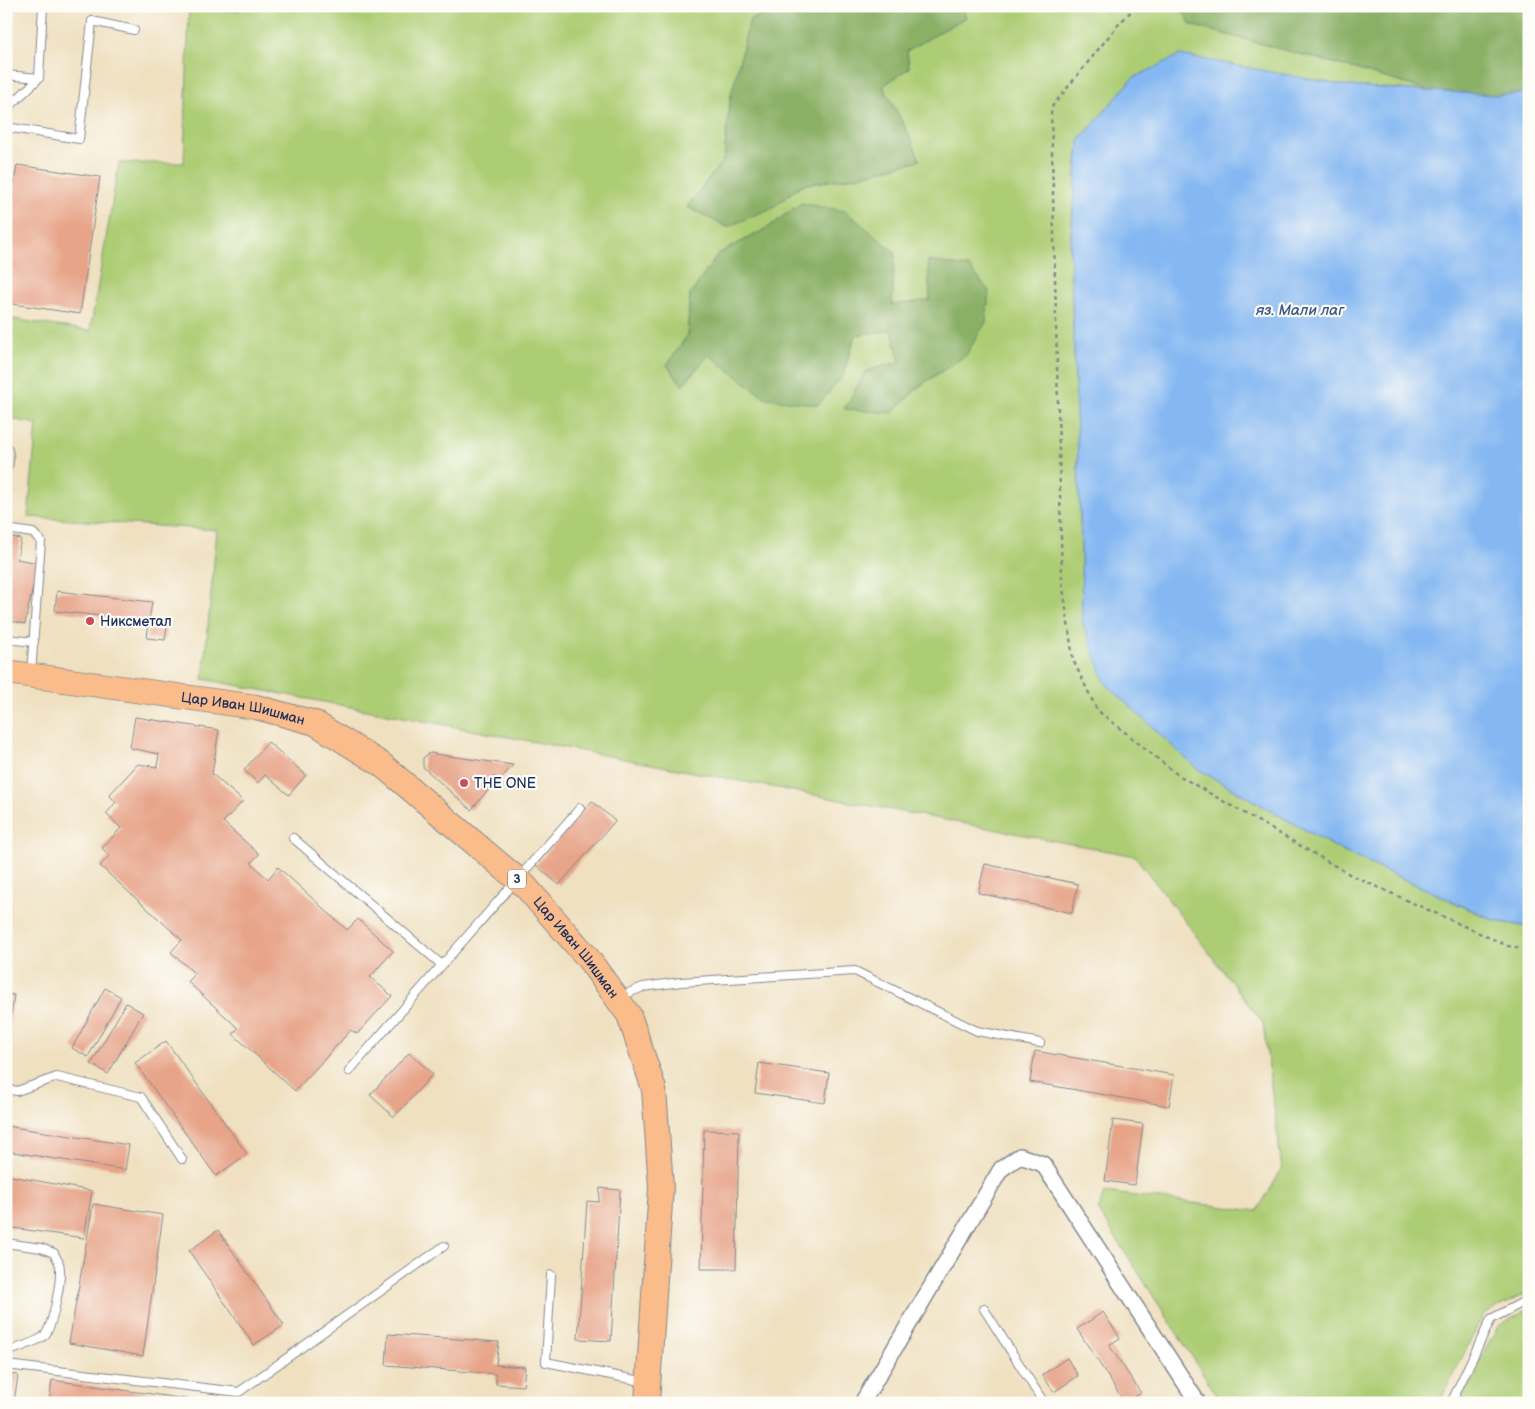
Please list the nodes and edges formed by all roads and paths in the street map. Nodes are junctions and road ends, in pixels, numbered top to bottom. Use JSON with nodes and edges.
{"nodes":[{"id":1,"x":44,"y":6,"type":"edge"},
{"id":2,"x":1136,"y":6,"type":"edge"},
{"id":3,"x":134,"y":30,"type":"dead end"},
{"id":4,"x":6,"y":75,"type":"edge"},
{"id":5,"x":39,"y":78,"type":"junction"},
{"id":6,"x":6,"y":110,"type":"edge"},
{"id":7,"x":6,"y":128,"type":"edge"},
{"id":8,"x":6,"y":529,"type":"edge"},
{"id":9,"x":6,"y":639,"type":"edge"},
{"id":10,"x":34,"y":642,"type":"junction"},
{"id":11,"x":6,"y":672,"type":"edge"},
{"id":12,"x":31,"y":675,"type":"junction"},
{"id":13,"x":580,"y":808,"type":"dead end"},
{"id":14,"x":293,"y":838,"type":"dead end"},
{"id":15,"x":517,"y":879,"type":"junction"},
{"id":16,"x":1529,"y":949,"type":"edge"},
{"id":17,"x":442,"y":965,"type":"junction"},
{"id":18,"x":617,"y":998,"type":"junction"},
{"id":19,"x":1040,"y":1044,"type":"dead end"},
{"id":20,"x":349,"y":1071,"type":"dead end"},
{"id":21,"x":6,"y":1089,"type":"edge"},
{"id":22,"x":182,"y":1159,"type":"dead end"},
{"id":23,"x":6,"y":1242,"type":"edge"},
{"id":24,"x":444,"y":1246,"type":"dead end"},
{"id":25,"x":551,"y":1275,"type":"dead end"},
{"id":26,"x":1529,"y":1299,"type":"edge"},
{"id":27,"x":984,"y":1309,"type":"dead end"},
{"id":28,"x":6,"y":1352,"type":"edge"},
{"id":29,"x":6,"y":1365,"type":"edge"},
{"id":30,"x":647,"y":1393,"type":"edge"},
{"id":31,"x":862,"y":1403,"type":"edge"},
{"id":32,"x":1044,"y":1403,"type":"edge"},
{"id":33,"x":1198,"y":1403,"type":"edge"},
{"id":34,"x":1451,"y":1403,"type":"edge"}],
"edges":[{"from":1,"to":5,"type":"lane"},
{"from":2,"to":16,"type":"path"},
{"from":3,"to":7,"type":"lane"},
{"from":4,"to":5,"type":"lane"},
{"from":5,"to":6,"type":"lane"},
{"from":8,"to":10,"type":"lane"},
{"from":9,"to":10,"type":"lane"},
{"from":10,"to":12,"type":"lane"},
{"from":11,"to":12,"type":"main road","name":"Цар Иван Шишман","number":"3"},
{"from":12,"to":15,"type":"main road","name":"Цар Иван Шишман","number":"3"},
{"from":13,"to":15,"type":"lane"},
{"from":14,"to":17,"type":"lane"},
{"from":15,"to":17,"type":"lane"},
{"from":15,"to":18,"type":"main road","name":"Цар Иван Шишман","number":"3"},
{"from":17,"to":20,"type":"lane"},
{"from":18,"to":19,"type":"lane"},
{"from":18,"to":30,"type":"main road","name":"Цар Иван Шишман","number":"3"},
{"from":21,"to":22,"type":"lane"},
{"from":23,"to":28,"type":"lane"},
{"from":24,"to":29,"type":"lane"},
{"from":25,"to":30,"type":"lane"},
{"from":26,"to":34,"type":"lane"},
{"from":27,"to":32,"type":"lane"},
{"from":31,"to":33,"type":"street"}]}
